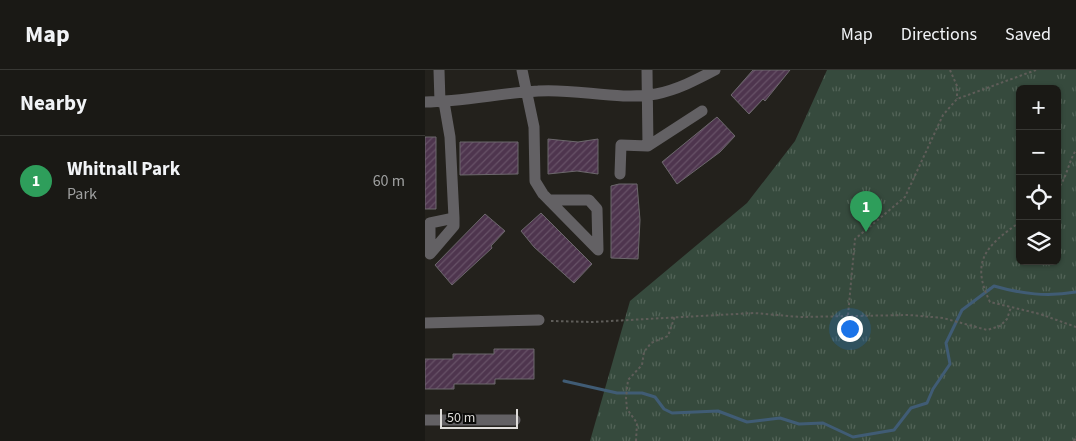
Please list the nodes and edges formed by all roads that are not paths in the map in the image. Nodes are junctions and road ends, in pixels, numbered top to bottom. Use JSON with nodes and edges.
{"nodes":[{"id":1,"x":439,"y":70,"type":"edge"},
{"id":2,"x":523,"y":70,"type":"edge"},
{"id":3,"x":647,"y":70,"type":"edge"},
{"id":4,"x":715,"y":70,"type":"edge"},
{"id":5,"x":527,"y":91,"type":"junction"},
{"id":6,"x":647,"y":95,"type":"junction"},
{"id":7,"x":425,"y":102,"type":"edge"},
{"id":8,"x":442,"y":102,"type":"junction"},
{"id":9,"x":702,"y":111,"type":"dead end"},
{"id":10,"x":647,"y":146,"type":"junction"},
{"id":11,"x":621,"y":174,"type":"dead end"},
{"id":12,"x":549,"y":200,"type":"junction"},
{"id":13,"x":454,"y":218,"type":"dead end"},
{"id":14,"x":539,"y":320,"type":"road end"},
{"id":15,"x":425,"y":323,"type":"edge"},
{"id":16,"x":425,"y":420,"type":"edge"},
{"id":17,"x":515,"y":420,"type":"dead end"}],
"edges":[{"from":1,"to":8,"type":"street"},
{"from":2,"to":5,"type":"street"},
{"from":3,"to":6,"type":"street"},
{"from":4,"to":6,"type":"street"},
{"from":5,"to":6,"type":"street"},
{"from":5,"to":8,"type":"street"},
{"from":5,"to":12,"type":"street"},
{"from":6,"to":10,"type":"street"},
{"from":7,"to":8,"type":"street"},
{"from":8,"to":13,"type":"street"},
{"from":9,"to":10,"type":"street"},
{"from":10,"to":11,"type":"street"},
{"from":12,"to":12,"type":"street"},
{"from":14,"to":15,"type":"street"},
{"from":16,"to":17,"type":"street"}]}
